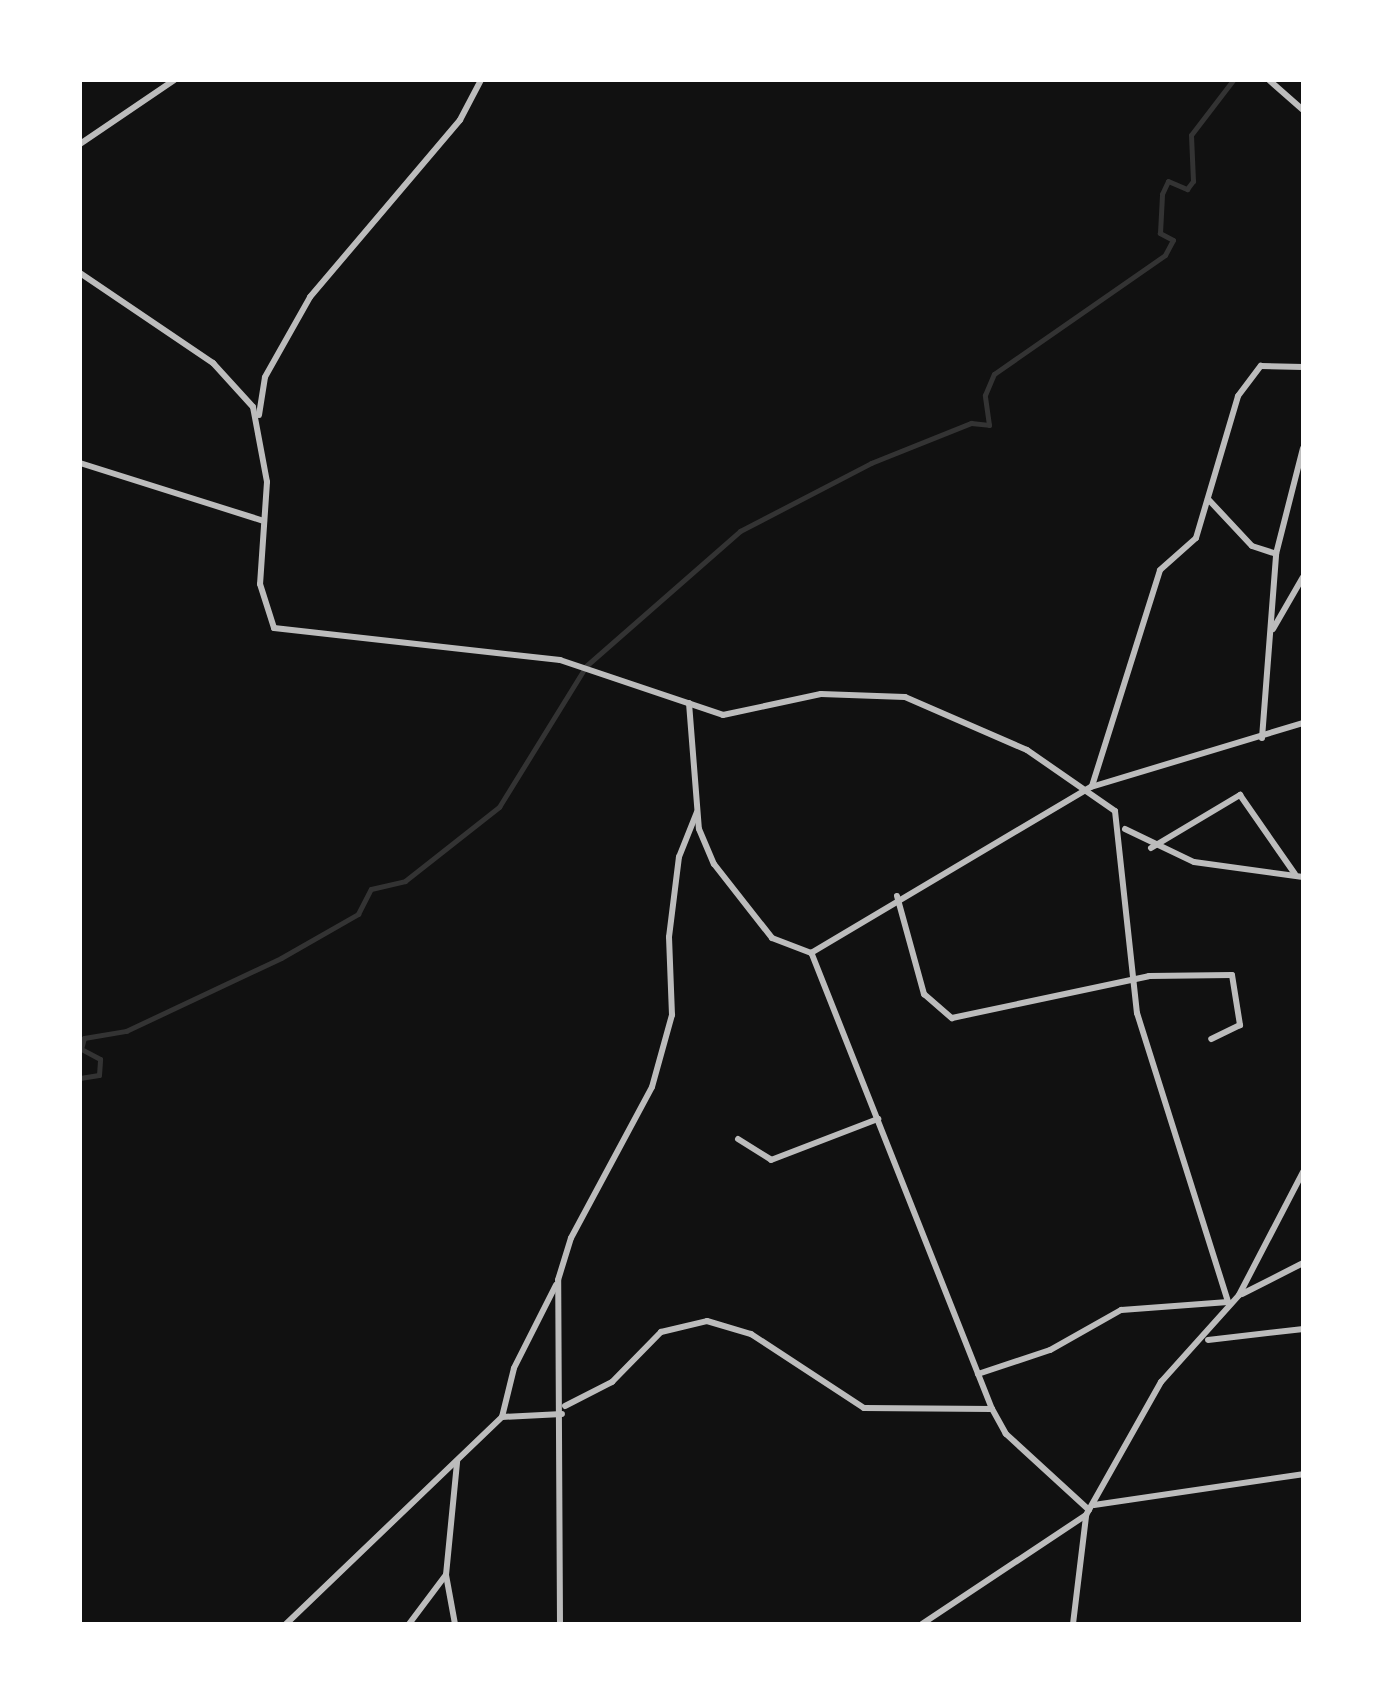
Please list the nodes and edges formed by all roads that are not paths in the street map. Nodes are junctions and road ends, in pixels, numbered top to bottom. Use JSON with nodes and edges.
{"nodes":[{"id":1,"x":174,"y":80,"type":"edge"},
{"id":2,"x":481,"y":80,"type":"edge"},
{"id":3,"x":1269,"y":80,"type":"edge"},
{"id":4,"x":1303,"y":110,"type":"edge"},
{"id":5,"x":80,"y":144,"type":"edge"},
{"id":6,"x":80,"y":273,"type":"edge"},
{"id":7,"x":1303,"y":367,"type":"edge"},
{"id":8,"x":260,"y":427,"type":"junction"},
{"id":9,"x":1303,"y":448,"type":"edge"},
{"id":10,"x":80,"y":463,"type":"edge"},
{"id":11,"x":1207,"y":498,"type":"junction"},
{"id":12,"x":264,"y":522,"type":"junction"},
{"id":13,"x":1276,"y":554,"type":"junction"},
{"id":14,"x":1303,"y":577,"type":"edge"},
{"id":15,"x":1270,"y":635,"type":"junction"},
{"id":16,"x":689,"y":702,"type":"junction"},
{"id":17,"x":1303,"y":723,"type":"edge"},
{"id":18,"x":1262,"y":738,"type":"junction"},
{"id":19,"x":1092,"y":787,"type":"junction"},
{"id":20,"x":697,"y":812,"type":"junction"},
{"id":21,"x":1124,"y":828,"type":"junction"},
{"id":22,"x":1151,"y":848,"type":"junction"},
{"id":23,"x":1299,"y":876,"type":"edge"},
{"id":24,"x":898,"y":896,"type":"junction"},
{"id":25,"x":811,"y":953,"type":"junction"},
{"id":26,"x":1132,"y":982,"type":"junction"},
{"id":27,"x":1211,"y":1039,"type":"dead end"},
{"id":28,"x":878,"y":1120,"type":"junction"},
{"id":29,"x":738,"y":1139,"type":"dead end"},
{"id":30,"x":1303,"y":1172,"type":"edge"},
{"id":31,"x":1303,"y":1263,"type":"edge"},
{"id":32,"x":558,"y":1280,"type":"junction"},
{"id":33,"x":1239,"y":1295,"type":"junction"},
{"id":34,"x":1228,"y":1302,"type":"junction"},
{"id":35,"x":1303,"y":1329,"type":"edge"},
{"id":36,"x":1207,"y":1340,"type":"junction"},
{"id":37,"x":978,"y":1374,"type":"junction"},
{"id":38,"x":992,"y":1409,"type":"junction"},
{"id":39,"x":564,"y":1410,"type":"junction"},
{"id":40,"x":502,"y":1417,"type":"junction"},
{"id":41,"x":457,"y":1461,"type":"junction"},
{"id":42,"x":1303,"y":1474,"type":"edge"},
{"id":43,"x":1089,"y":1510,"type":"junction"},
{"id":44,"x":446,"y":1575,"type":"junction"},
{"id":45,"x":286,"y":1624,"type":"edge"},
{"id":46,"x":408,"y":1624,"type":"edge"},
{"id":47,"x":455,"y":1624,"type":"edge"},
{"id":48,"x":560,"y":1624,"type":"edge"},
{"id":49,"x":922,"y":1624,"type":"edge"},
{"id":50,"x":1073,"y":1624,"type":"edge"}],
"edges":[{"from":1,"to":5,"type":"street"},
{"from":2,"to":8,"type":"street"},
{"from":3,"to":4,"type":"street"},
{"from":6,"to":8,"type":"street"},
{"from":7,"to":11,"type":"street"},
{"from":8,"to":12,"type":"street"},
{"from":9,"to":13,"type":"street"},
{"from":10,"to":12,"type":"street"},
{"from":11,"to":13,"type":"street"},
{"from":11,"to":19,"type":"street"},
{"from":12,"to":16,"type":"street"},
{"from":13,"to":15,"type":"street"},
{"from":14,"to":15,"type":"street"},
{"from":15,"to":18,"type":"street"},
{"from":16,"to":19,"type":"street"},
{"from":16,"to":20,"type":"street"},
{"from":17,"to":18,"type":"street"},
{"from":18,"to":19,"type":"street"},
{"from":19,"to":21,"type":"street"},
{"from":19,"to":24,"type":"street"},
{"from":20,"to":25,"type":"street"},
{"from":20,"to":32,"type":"street"},
{"from":21,"to":22,"type":"street"},
{"from":21,"to":26,"type":"street"},
{"from":22,"to":23,"type":"street"},
{"from":22,"to":23,"type":"street"},
{"from":24,"to":25,"type":"street"},
{"from":24,"to":26,"type":"street"},
{"from":25,"to":28,"type":"street"},
{"from":26,"to":27,"type":"street"},
{"from":26,"to":34,"type":"street"},
{"from":28,"to":29,"type":"street"},
{"from":28,"to":37,"type":"street"},
{"from":30,"to":33,"type":"street"},
{"from":31,"to":33,"type":"street"},
{"from":32,"to":39,"type":"street"},
{"from":32,"to":40,"type":"street"},
{"from":33,"to":34,"type":"street"},
{"from":34,"to":36,"type":"street"},
{"from":34,"to":37,"type":"street"},
{"from":35,"to":36,"type":"street"},
{"from":36,"to":43,"type":"street"},
{"from":37,"to":38,"type":"street"},
{"from":38,"to":39,"type":"street"},
{"from":38,"to":43,"type":"street"},
{"from":39,"to":40,"type":"street"},
{"from":39,"to":48,"type":"street"},
{"from":40,"to":41,"type":"street"},
{"from":41,"to":44,"type":"street"},
{"from":41,"to":45,"type":"street"},
{"from":42,"to":43,"type":"street"},
{"from":43,"to":49,"type":"street"},
{"from":43,"to":50,"type":"street"},
{"from":44,"to":46,"type":"street"},
{"from":44,"to":47,"type":"street"}]}
